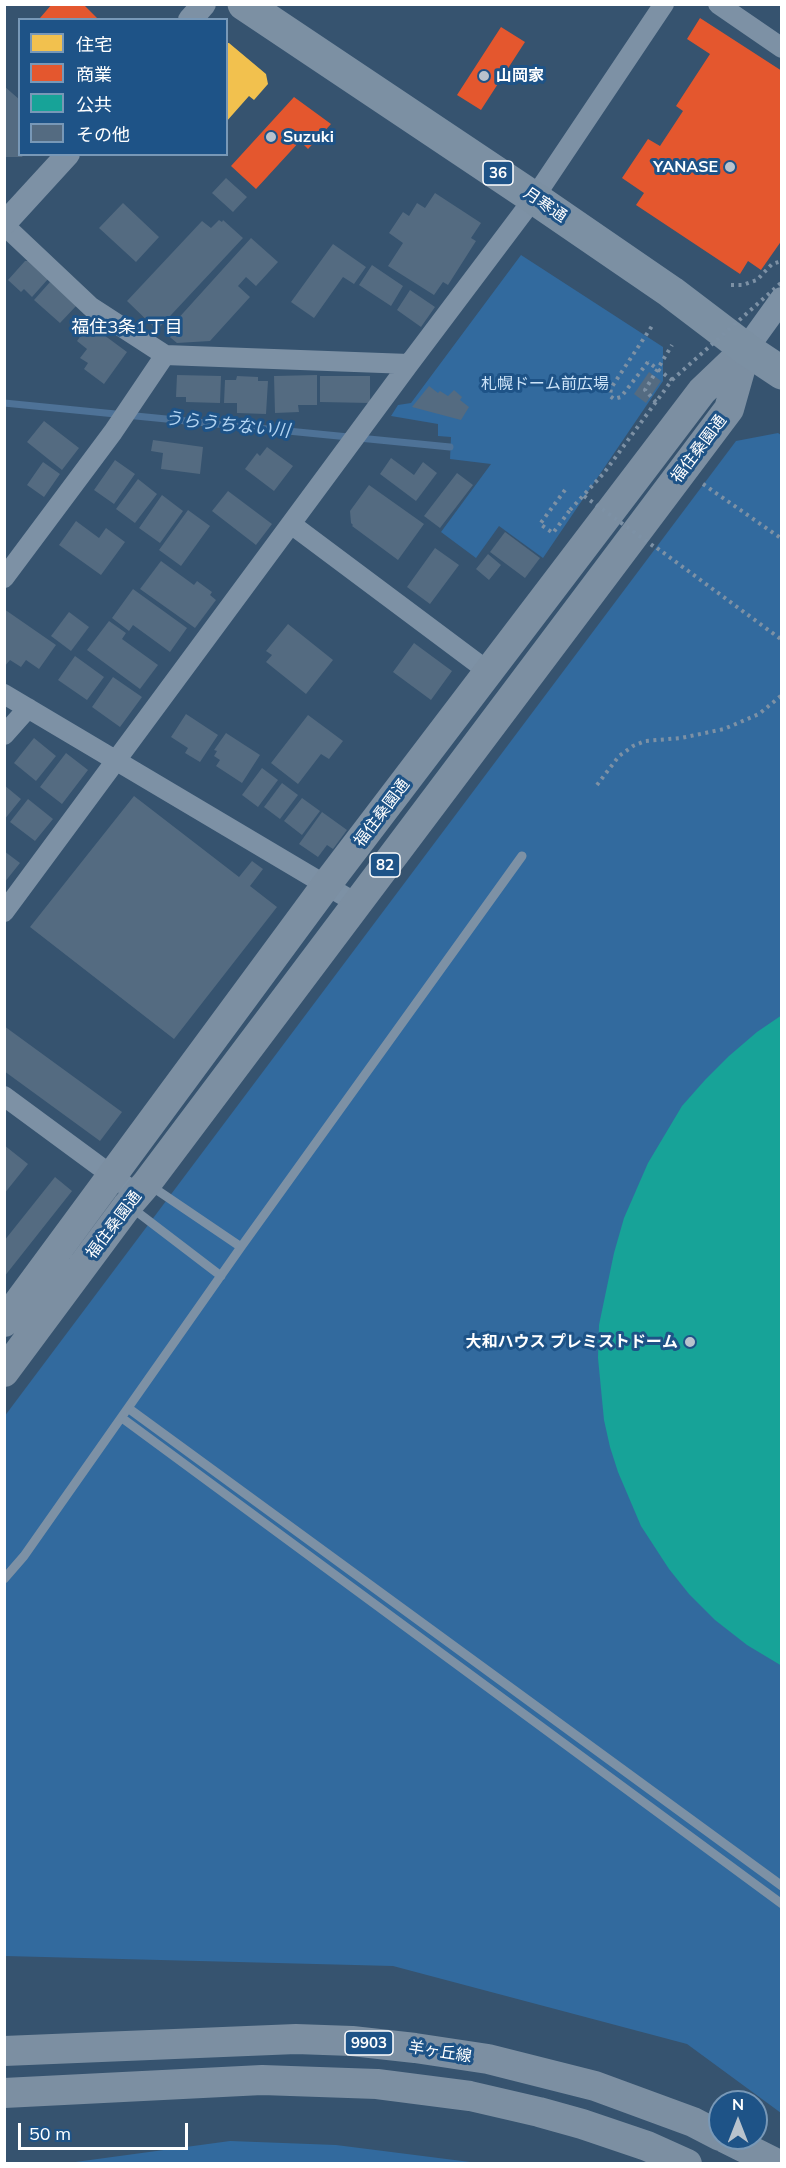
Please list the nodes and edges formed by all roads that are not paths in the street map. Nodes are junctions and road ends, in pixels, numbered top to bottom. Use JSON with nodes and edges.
{"nodes":[{"id":1,"x":204,"y":4,"type":"edge"},
{"id":2,"x":244,"y":4,"type":"edge"},
{"id":3,"x":664,"y":4,"type":"edge"},
{"id":4,"x":718,"y":4,"type":"edge"},
{"id":5,"x":192,"y":18,"type":"edge"},
{"id":6,"x":782,"y":48,"type":"edge"},
{"id":7,"x":66,"y":156,"type":"edge"},
{"id":8,"x":534,"y":198,"type":"junction"},
{"id":9,"x":4,"y":225,"type":"edge"},
{"id":10,"x":782,"y":298,"type":"edge"},
{"id":11,"x":746,"y":350,"type":"junction"},
{"id":12,"x":165,"y":356,"type":"junction"},
{"id":13,"x":409,"y":364,"type":"junction"},
{"id":14,"x":782,"y":373,"type":"edge"},
{"id":15,"x":291,"y":524,"type":"junction"},
{"id":16,"x":4,"y":578,"type":"edge"},
{"id":17,"x":489,"y":672,"type":"junction"},
{"id":18,"x":4,"y":694,"type":"edge"},
{"id":19,"x":28,"y":708,"type":"junction"},
{"id":20,"x":4,"y":735,"type":"edge"},
{"id":21,"x":116,"y":760,"type":"junction"},
{"id":22,"x":522,"y":856,"type":"dead end"},
{"id":23,"x":327,"y":884,"type":"junction"},
{"id":24,"x":356,"y":903,"type":"junction"},
{"id":25,"x":4,"y":912,"type":"edge"},
{"id":26,"x":4,"y":1096,"type":"edge"},
{"id":27,"x":112,"y":1177,"type":"junction"},
{"id":28,"x":137,"y":1194,"type":"junction"},
{"id":29,"x":241,"y":1248,"type":"junction"},
{"id":30,"x":221,"y":1276,"type":"junction"},
{"id":31,"x":4,"y":1322,"type":"edge"},
{"id":32,"x":4,"y":1372,"type":"edge"},
{"id":33,"x":128,"y":1408,"type":"junction"},
{"id":34,"x":122,"y":1418,"type":"junction"},
{"id":35,"x":4,"y":1579,"type":"edge"},
{"id":36,"x":782,"y":1886,"type":"edge"},
{"id":37,"x":782,"y":1904,"type":"edge"},
{"id":38,"x":4,"y":2051,"type":"edge"},
{"id":39,"x":4,"y":2093,"type":"edge"},
{"id":40,"x":708,"y":2130,"type":"edge"},
{"id":41,"x":749,"y":2150,"type":"edge"},
{"id":42,"x":756,"y":2150,"type":"edge"},
{"id":43,"x":677,"y":2160,"type":"edge"},
{"id":44,"x":782,"y":2160,"type":"edge"},
{"id":45,"x":777,"y":2163,"type":"edge"}],
"edges":[{"from":1,"to":5,"type":"street"},
{"from":2,"to":8,"type":"highway","name":"月寒通","number":"36"},
{"from":3,"to":8,"type":"street"},
{"from":4,"to":6,"type":"street"},
{"from":7,"to":9,"type":"street"},
{"from":8,"to":11,"type":"highway","name":"月寒通","number":"36"},
{"from":8,"to":13,"type":"street"},
{"from":9,"to":12,"type":"street"},
{"from":10,"to":11,"type":"street"},
{"from":11,"to":14,"type":"highway","name":"月寒通","number":"36"},
{"from":11,"to":17,"type":"main road","name":"福住桑園通","number":"82"},
{"from":11,"to":24,"type":"main road","name":"福住桑園通","number":"82"},
{"from":12,"to":13,"type":"street"},
{"from":12,"to":16,"type":"street"},
{"from":13,"to":15,"type":"street"},
{"from":15,"to":17,"type":"street"},
{"from":15,"to":21,"type":"street"},
{"from":17,"to":23,"type":"main road","name":"福住桑園通","number":"82"},
{"from":18,"to":19,"type":"street"},
{"from":19,"to":20,"type":"street"},
{"from":19,"to":21,"type":"street"},
{"from":21,"to":23,"type":"street"},
{"from":21,"to":25,"type":"street"},
{"from":22,"to":29,"type":"lane"},
{"from":23,"to":24,"type":"street"},
{"from":23,"to":27,"type":"main road","name":"福住桑園通","number":"82"},
{"from":24,"to":28,"type":"main road","name":"福住桑園通","number":"82"},
{"from":26,"to":27,"type":"street"},
{"from":27,"to":28,"type":"street"},
{"from":27,"to":31,"type":"main road","name":"福住桑園通","number":"82"},
{"from":28,"to":29,"type":"lane"},
{"from":28,"to":30,"type":"lane"},
{"from":28,"to":32,"type":"main road","name":"福住桑園通","number":"82"},
{"from":29,"to":30,"type":"lane"},
{"from":30,"to":33,"type":"lane"},
{"from":33,"to":34,"type":"lane"},
{"from":33,"to":36,"type":"lane"},
{"from":34,"to":35,"type":"lane"},
{"from":34,"to":37,"type":"lane"},
{"from":38,"to":40,"type":"main road","name":"羊ヶ丘線","number":"9903"},
{"from":39,"to":43,"type":"main road"},
{"from":41,"to":45,"type":"main road","name":"羊ヶ丘線","number":"9903"},
{"from":42,"to":44,"type":"lane"}]}
